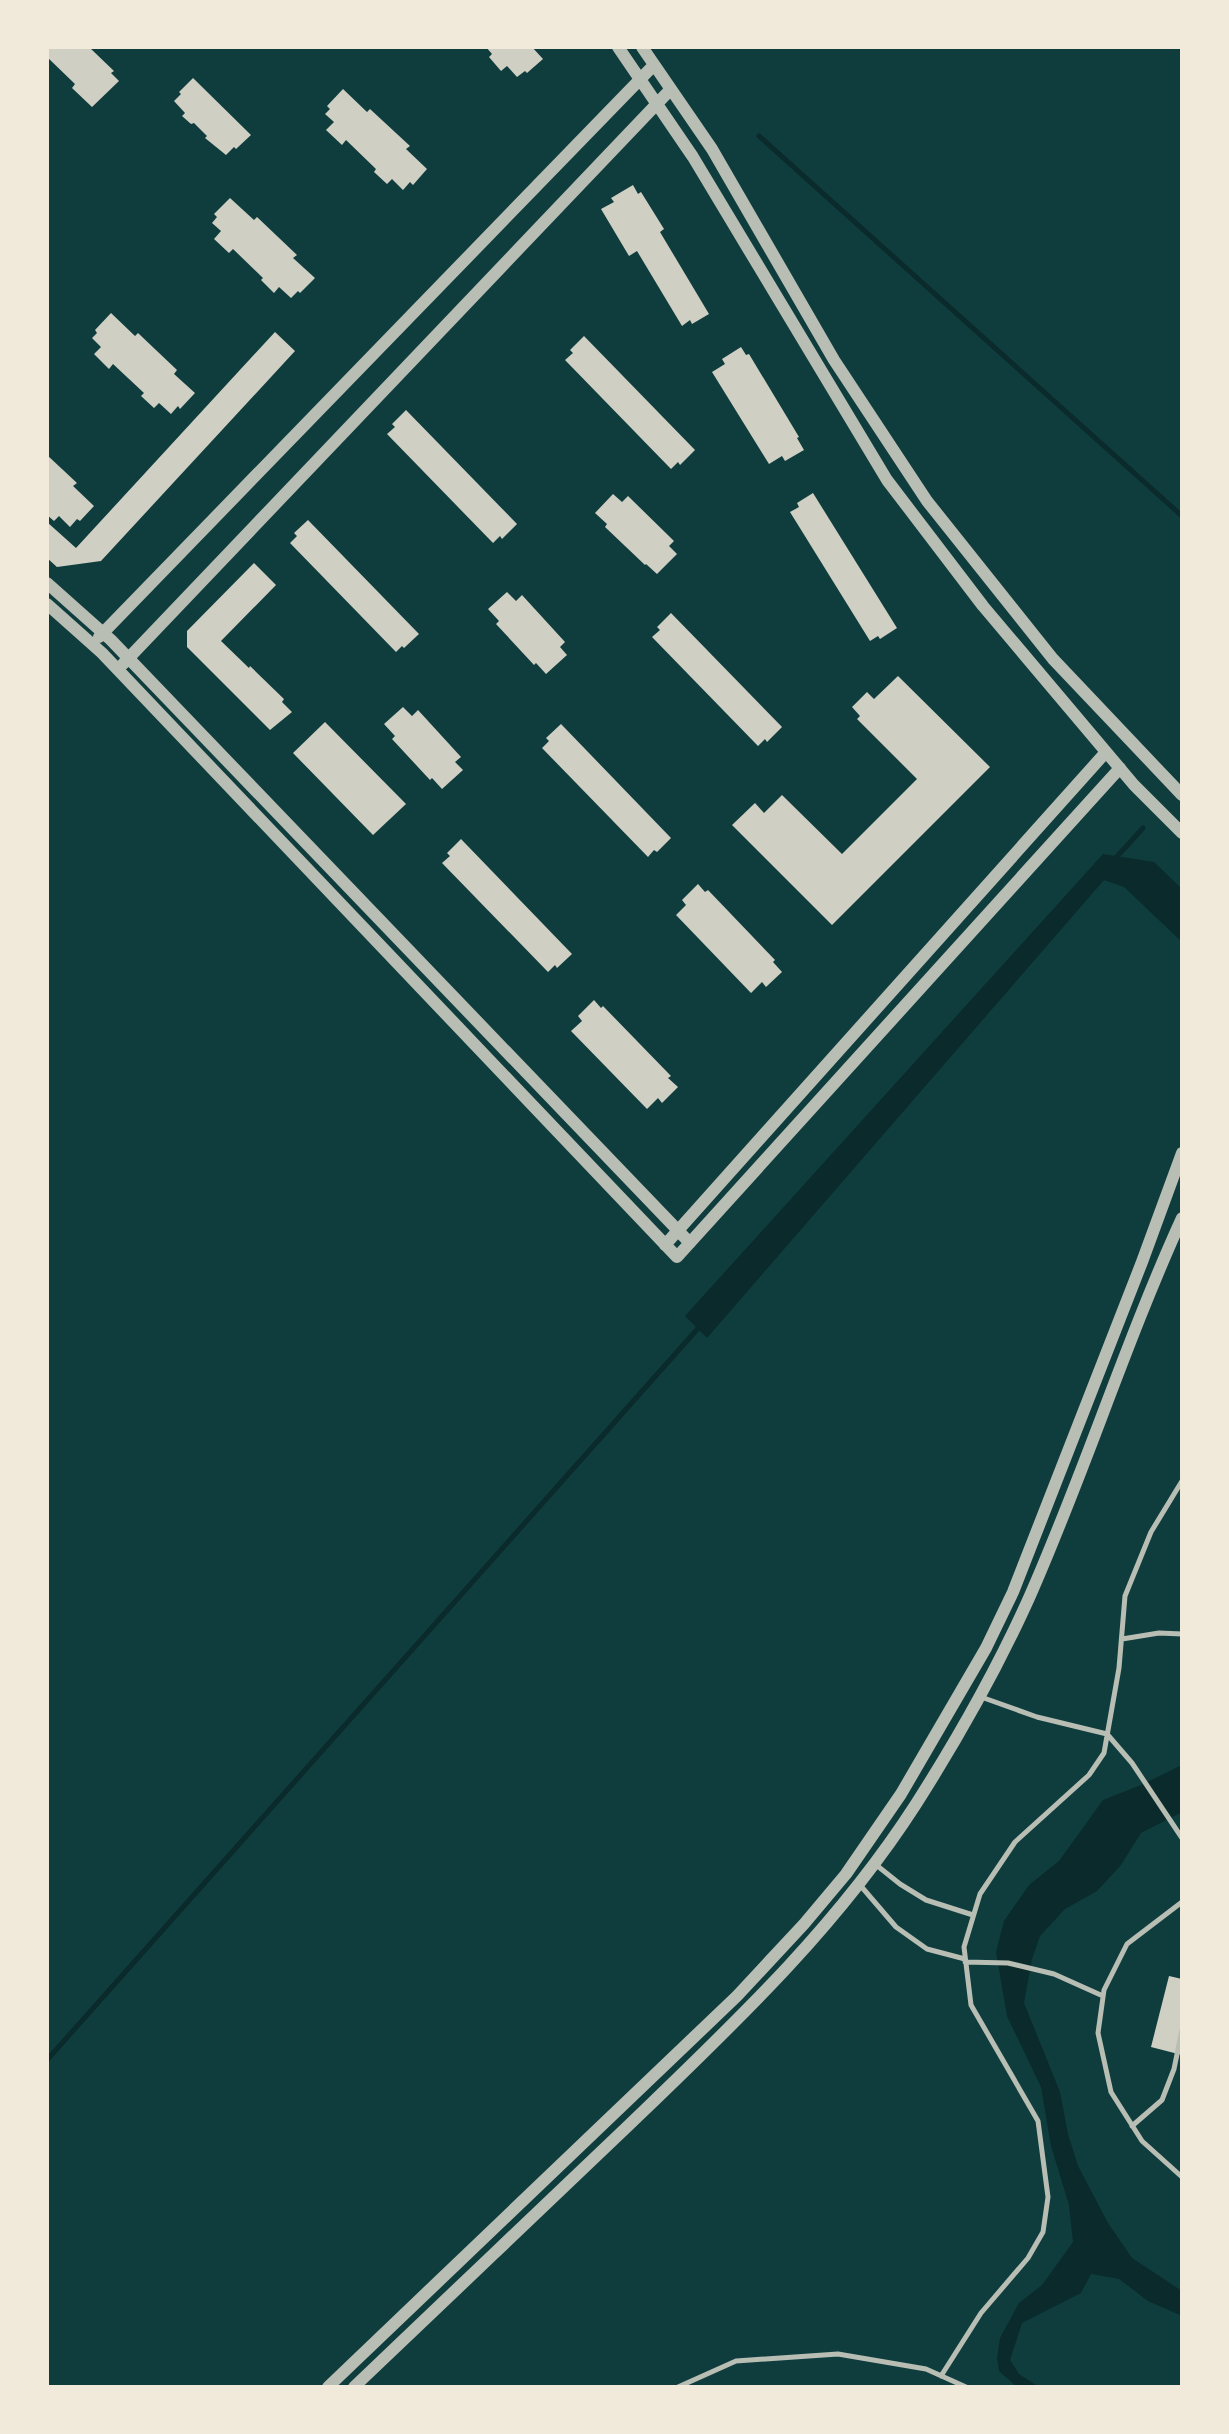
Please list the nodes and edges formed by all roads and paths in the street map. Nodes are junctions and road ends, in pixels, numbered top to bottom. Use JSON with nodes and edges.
{"nodes":[{"id":1,"x":618,"y":47,"type":"edge"},
{"id":2,"x":642,"y":47,"type":"edge"},
{"id":3,"x":654,"y":65,"type":"junction"},
{"id":4,"x":640,"y":80,"type":"junction"},
{"id":5,"x":671,"y":89,"type":"junction"},
{"id":6,"x":657,"y":104,"type":"junction"},
{"id":7,"x":47,"y":583,"type":"edge"},
{"id":8,"x":47,"y":604,"type":"edge"},
{"id":9,"x":103,"y":633,"type":"junction"},
{"id":10,"x":92,"y":644,"type":"junction"},
{"id":11,"x":128,"y":658,"type":"junction"},
{"id":12,"x":118,"y":669,"type":"junction"},
{"id":13,"x":1106,"y":752,"type":"junction"},
{"id":14,"x":1120,"y":768,"type":"junction"},
{"id":15,"x":1182,"y":795,"type":"edge"},
{"id":16,"x":1182,"y":833,"type":"edge"},
{"id":17,"x":1182,"y":1153,"type":"edge"},
{"id":18,"x":1182,"y":1219,"type":"edge"},
{"id":19,"x":678,"y":1231,"type":"junction"},
{"id":20,"x":690,"y":1243,"type":"junction"},
{"id":21,"x":665,"y":1245,"type":"junction"},
{"id":22,"x":1182,"y":1481,"type":"edge"},
{"id":23,"x":1182,"y":1634,"type":"edge"},
{"id":24,"x":1122,"y":1639,"type":"junction"},
{"id":25,"x":979,"y":1696,"type":"junction"},
{"id":26,"x":1107,"y":1734,"type":"junction"},
{"id":27,"x":1182,"y":1838,"type":"edge"},
{"id":28,"x":875,"y":1863,"type":"junction"},
{"id":29,"x":860,"y":1885,"type":"junction"},
{"id":30,"x":1182,"y":1902,"type":"edge"},
{"id":31,"x":974,"y":1915,"type":"junction"},
{"id":32,"x":965,"y":1961,"type":"junction"},
{"id":33,"x":1103,"y":1996,"type":"junction"},
{"id":34,"x":1182,"y":2030,"type":"edge"},
{"id":35,"x":1132,"y":2126,"type":"junction"},
{"id":36,"x":1182,"y":2178,"type":"edge"},
{"id":37,"x":941,"y":2375,"type":"junction"},
{"id":38,"x":328,"y":2387,"type":"edge"},
{"id":39,"x":354,"y":2387,"type":"edge"},
{"id":40,"x":678,"y":2387,"type":"edge"},
{"id":41,"x":966,"y":2387,"type":"edge"}],
"edges":[{"from":1,"to":4,"type":"street"},
{"from":2,"to":3,"type":"street"},
{"from":3,"to":4,"type":"street"},
{"from":3,"to":5,"type":"street"},
{"from":4,"to":6,"type":"street"},
{"from":4,"to":9,"type":"street"},
{"from":5,"to":6,"type":"street"},
{"from":5,"to":15,"type":"street"},
{"from":6,"to":11,"type":"street"},
{"from":6,"to":13,"type":"street"},
{"from":7,"to":9,"type":"street"},
{"from":8,"to":10,"type":"street"},
{"from":9,"to":10,"type":"street"},
{"from":9,"to":11,"type":"street"},
{"from":10,"to":12,"type":"street"},
{"from":11,"to":12,"type":"street"},
{"from":11,"to":19,"type":"street"},
{"from":12,"to":21,"type":"street"},
{"from":13,"to":14,"type":"street"},
{"from":13,"to":19,"type":"street"},
{"from":14,"to":16,"type":"street"},
{"from":14,"to":20,"type":"street"},
{"from":17,"to":38,"type":"street"},
{"from":18,"to":25,"type":"street"},
{"from":19,"to":20,"type":"street"},
{"from":19,"to":21,"type":"street"},
{"from":20,"to":21,"type":"street"},
{"from":22,"to":24,"type":"lane"},
{"from":23,"to":24,"type":"lane"},
{"from":24,"to":26,"type":"lane"},
{"from":25,"to":26,"type":"lane"},
{"from":25,"to":28,"type":"street"},
{"from":26,"to":27,"type":"lane"},
{"from":26,"to":31,"type":"lane"},
{"from":28,"to":29,"type":"street"},
{"from":28,"to":31,"type":"lane"},
{"from":29,"to":32,"type":"lane"},
{"from":29,"to":39,"type":"street"},
{"from":30,"to":33,"type":"lane"},
{"from":31,"to":32,"type":"lane"},
{"from":32,"to":33,"type":"lane"},
{"from":32,"to":37,"type":"lane"},
{"from":33,"to":35,"type":"lane"},
{"from":34,"to":35,"type":"lane"},
{"from":35,"to":36,"type":"lane"},
{"from":37,"to":40,"type":"lane"},
{"from":37,"to":41,"type":"lane"}]}
